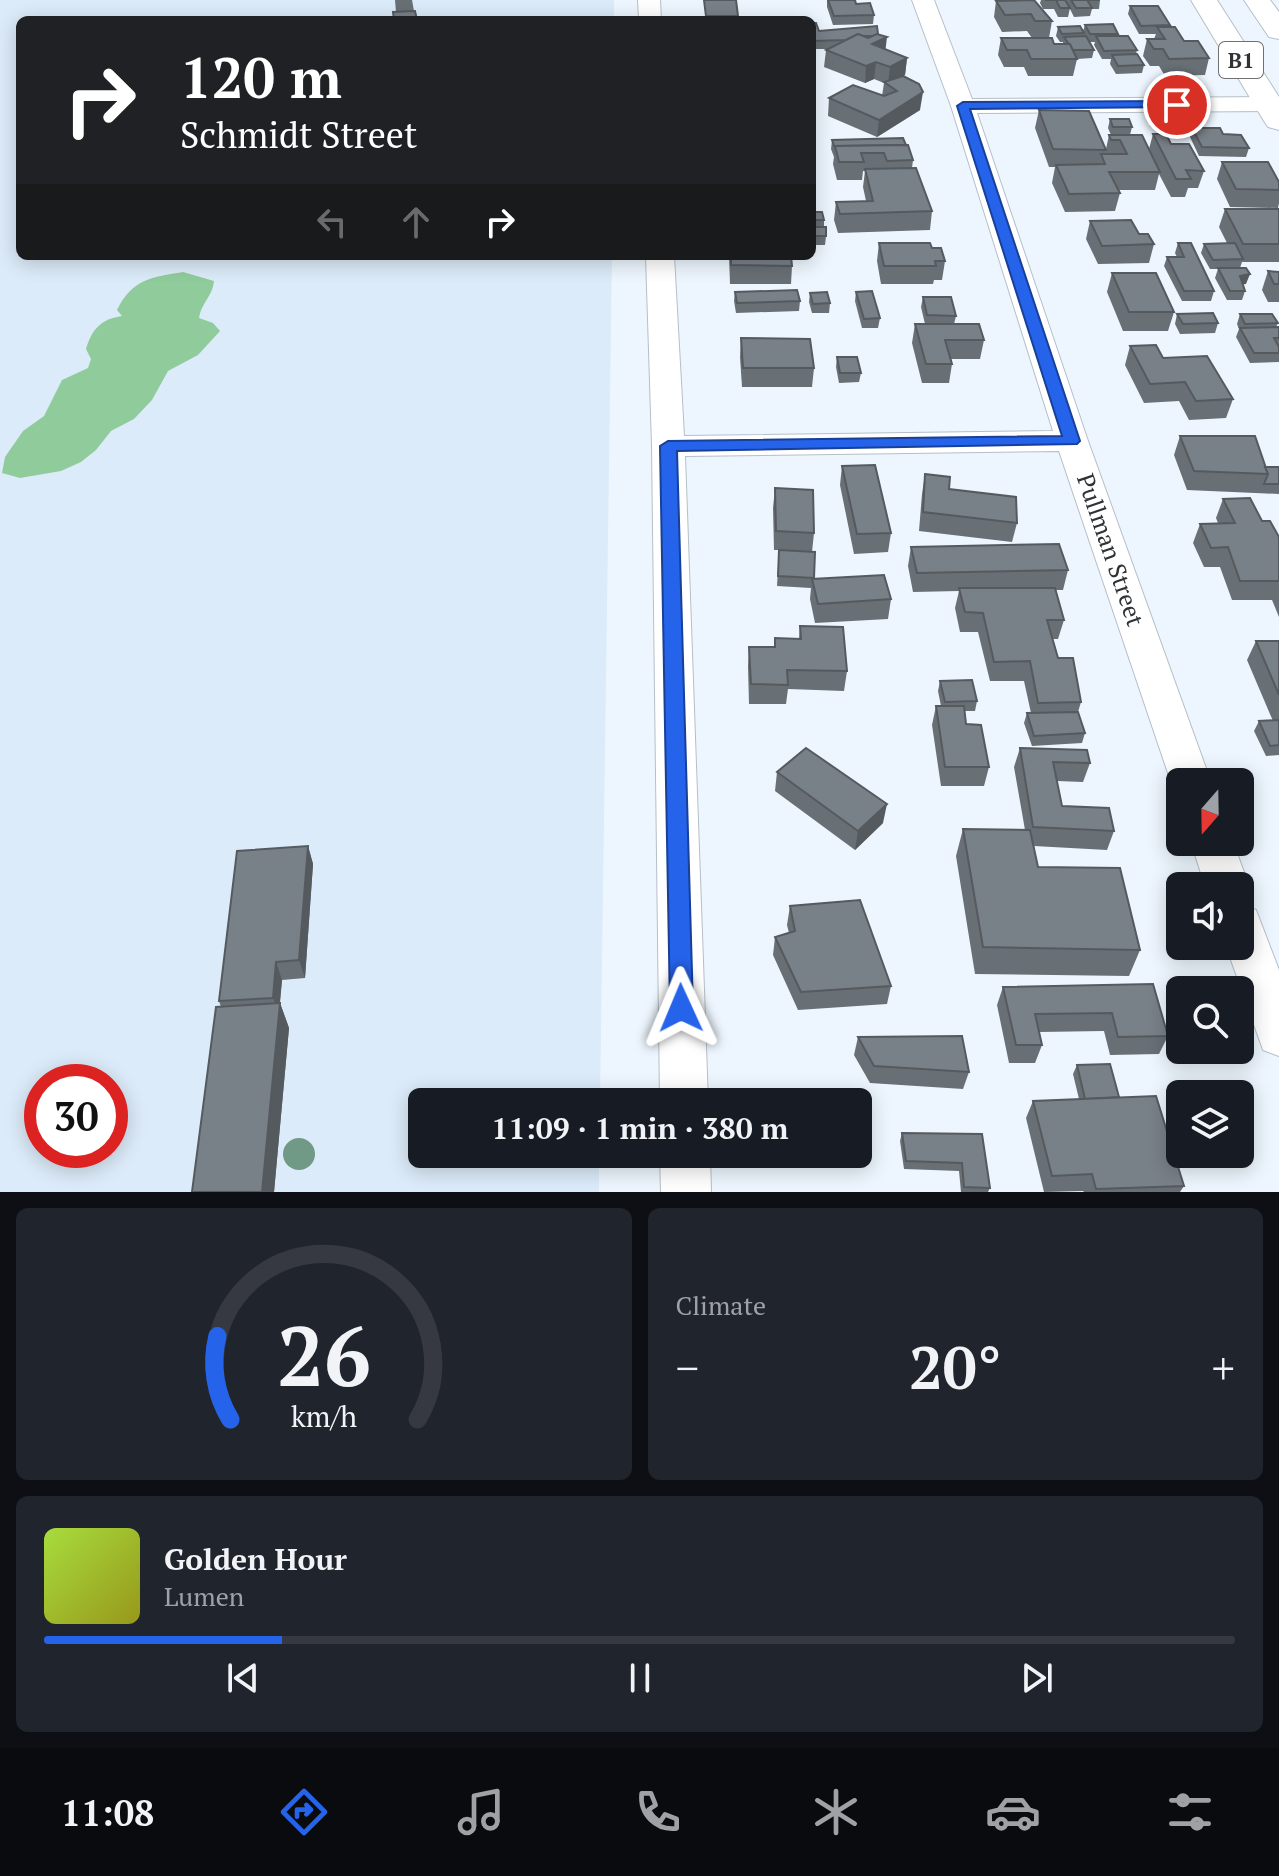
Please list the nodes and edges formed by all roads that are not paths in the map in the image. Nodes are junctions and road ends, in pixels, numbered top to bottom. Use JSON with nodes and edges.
{"nodes":[{"id":1,"x":923,"y":0,"type":"edge"},
{"id":2,"x":1204,"y":0,"type":"edge"},
{"id":3,"x":1257,"y":0,"type":"edge"},
{"id":4,"x":1279,"y":31,"type":"edge"},
{"id":5,"x":963,"y":106,"type":"junction"},
{"id":6,"x":1275,"y":110,"type":"edge"},
{"id":7,"x":660,"y":260,"type":"edge"},
{"id":8,"x":1072,"y":441,"type":"junction"},
{"id":9,"x":668,"y":446,"type":"junction"},
{"id":10,"x":1186,"y":768,"type":"edge"},
{"id":11,"x":1253,"y":960,"type":"edge"},
{"id":12,"x":1279,"y":1035,"type":"edge"},
{"id":13,"x":684,"y":1088,"type":"edge"},
{"id":14,"x":685,"y":1168,"type":"edge"},
{"id":15,"x":686,"y":1192,"type":"edge"}],
"edges":[{"from":1,"to":5,"type":"street","name":"Pullman Street"},
{"from":2,"to":6,"type":"main road","number":"B1"},
{"from":3,"to":4,"type":"main road","number":"B1"},
{"from":5,"to":6,"type":"street"},
{"from":5,"to":8,"type":"street","name":"Pullman Street"},
{"from":7,"to":9,"type":"street"},
{"from":8,"to":9,"type":"street"},
{"from":8,"to":10,"type":"street","name":"Pullman Street"},
{"from":9,"to":13,"type":"street"},
{"from":11,"to":12,"type":"street"},
{"from":14,"to":15,"type":"street"}]}
